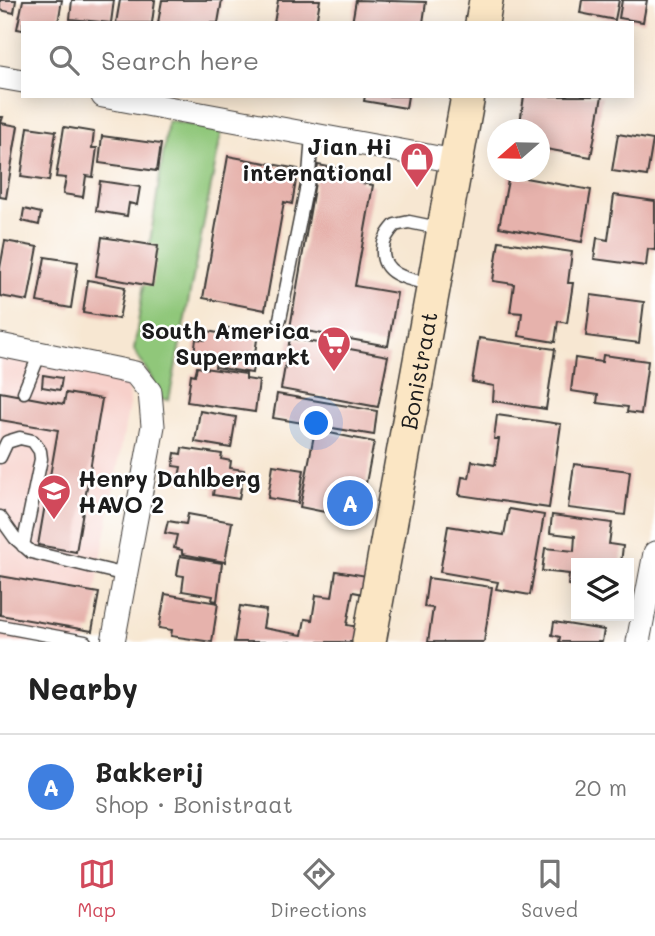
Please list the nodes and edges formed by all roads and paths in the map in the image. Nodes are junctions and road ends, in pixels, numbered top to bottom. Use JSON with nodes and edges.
{"nodes":[{"id":1,"x":486,"y":0,"type":"edge"},
{"id":2,"x":482,"y":21,"type":"edge"},
{"id":3,"x":0,"y":77,"type":"edge"},
{"id":4,"x":21,"y":81,"type":"edge"},
{"id":5,"x":114,"y":98,"type":"edge"},
{"id":6,"x":467,"y":98,"type":"edge"},
{"id":7,"x":312,"y":135,"type":"junction"},
{"id":8,"x":455,"y":162,"type":"junction"},
{"id":9,"x":443,"y":229,"type":"junction"},
{"id":10,"x":433,"y":285,"type":"junction"},
{"id":11,"x":279,"y":319,"type":"dead end"},
{"id":12,"x":0,"y":345,"type":"edge"},
{"id":13,"x":40,"y":354,"type":"junction"},
{"id":14,"x":24,"y":392,"type":"dead end"},
{"id":15,"x":0,"y":457,"type":"edge"},
{"id":16,"x":0,"y":517,"type":"edge"},
{"id":17,"x":23,"y":546,"type":"junction"},
{"id":18,"x":655,"y":553,"type":"edge"},
{"id":19,"x":126,"y":575,"type":"junction"},
{"id":20,"x":651,"y":598,"type":"edge"},
{"id":21,"x":0,"y":626,"type":"edge"},
{"id":22,"x":19,"y":636,"type":"edge"},
{"id":23,"x":85,"y":642,"type":"edge"},
{"id":24,"x":113,"y":642,"type":"edge"},
{"id":25,"x":369,"y":642,"type":"edge"},
{"id":26,"x":638,"y":642,"type":"edge"}],
"edges":[{"from":1,"to":2,"type":"street"},
{"from":3,"to":4,"type":"street"},
{"from":5,"to":7,"type":"street"},
{"from":6,"to":8,"type":"street","name":"Bonistraat"},
{"from":7,"to":8,"type":"street"},
{"from":7,"to":11,"type":"lane"},
{"from":8,"to":9,"type":"street","name":"Bonistraat"},
{"from":9,"to":10,"type":"street","name":"Bonistraat"},
{"from":9,"to":10,"type":"lane"},
{"from":10,"to":25,"type":"street","name":"Bonistraat"},
{"from":12,"to":13,"type":"street"},
{"from":13,"to":14,"type":"lane"},
{"from":13,"to":19,"type":"street"},
{"from":15,"to":17,"type":"lane"},
{"from":16,"to":17,"type":"lane"},
{"from":17,"to":19,"type":"lane"},
{"from":18,"to":20,"type":"street"},
{"from":19,"to":24,"type":"street"},
{"from":20,"to":26,"type":"street"},
{"from":21,"to":22,"type":"lane"},
{"from":22,"to":23,"type":"lane"}]}
